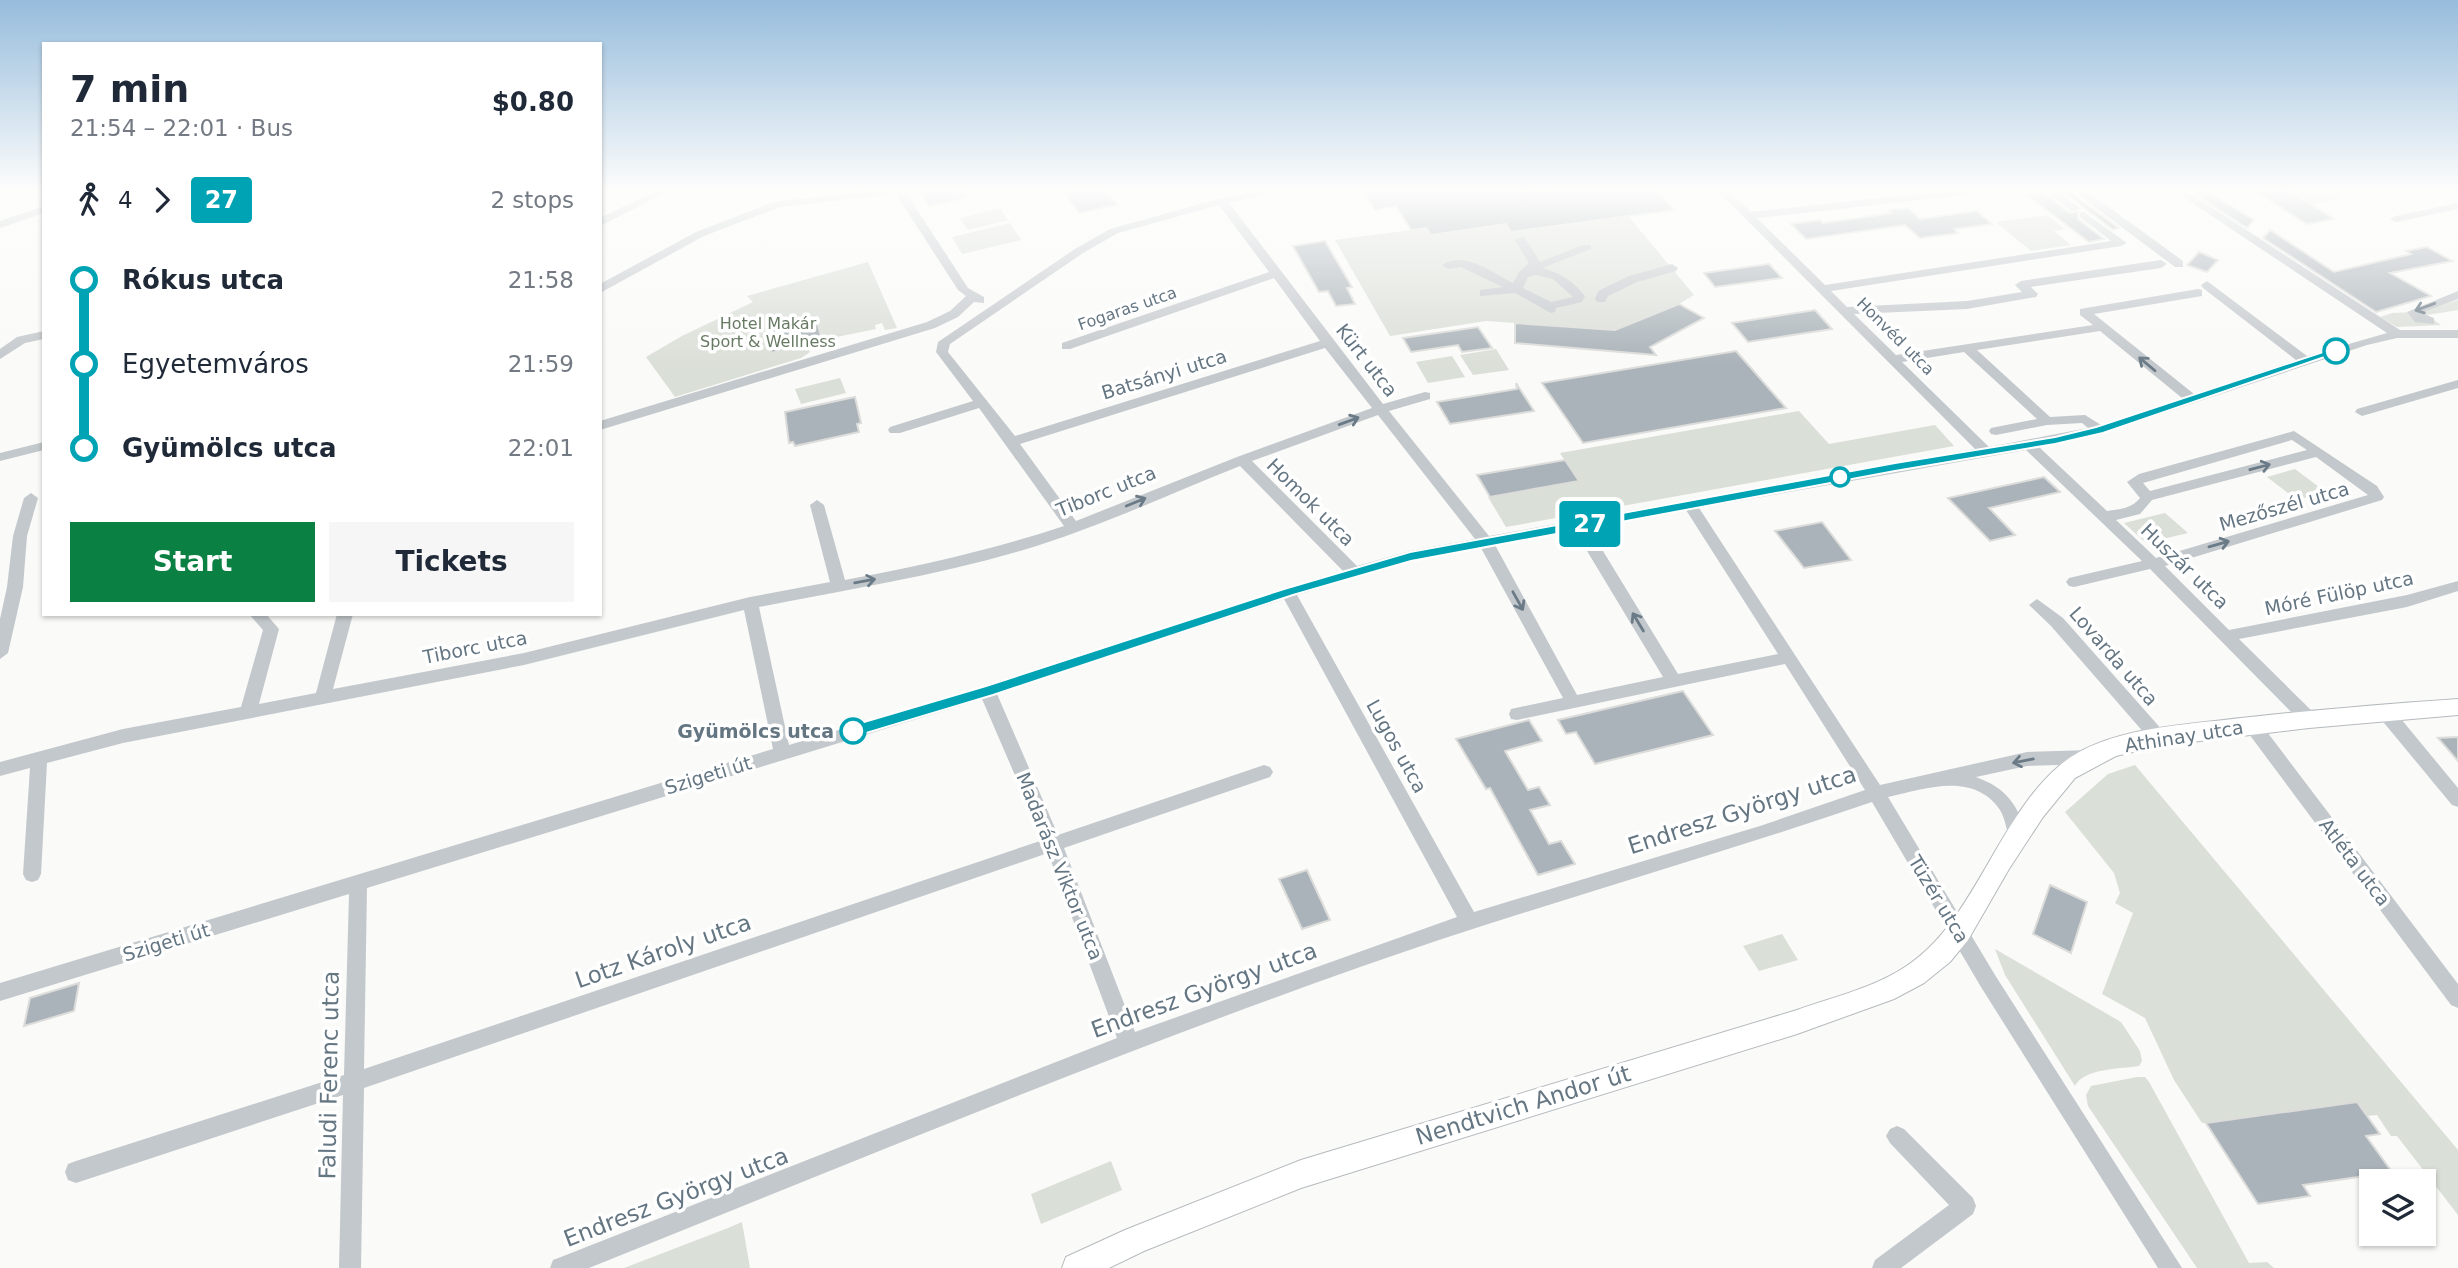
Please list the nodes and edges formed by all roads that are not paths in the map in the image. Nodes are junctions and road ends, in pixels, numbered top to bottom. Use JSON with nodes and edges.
{"nodes":[{"id":1,"x":676,"y":247,"type":"edge"},
{"id":2,"x":936,"y":247,"type":"edge"},
{"id":3,"x":1086,"y":247,"type":"edge"},
{"id":4,"x":1257,"y":247,"type":"edge"},
{"id":5,"x":1522,"y":247,"type":"edge"},
{"id":6,"x":1587,"y":247,"type":"dead end"},
{"id":7,"x":1782,"y":247,"type":"edge"},
{"id":8,"x":2094,"y":247,"type":"edge"},
{"id":9,"x":2156,"y":247,"type":"edge"},
{"id":10,"x":2265,"y":247,"type":"edge"},
{"id":11,"x":2161,"y":264,"type":"dead end"},
{"id":12,"x":1448,"y":265,"type":"dead end"},
{"id":13,"x":1672,"y":268,"type":"dead end"},
{"id":14,"x":1276,"y":273,"type":"junction"},
{"id":15,"x":1527,"y":275,"type":"junction"},
{"id":16,"x":2194,"y":277,"type":"junction"},
{"id":17,"x":602,"y":288,"type":"edge"},
{"id":18,"x":1824,"y":289,"type":"junction"},
{"id":19,"x":1484,"y":293,"type":"dead end"},
{"id":20,"x":2458,"y":295,"type":"edge"},
{"id":21,"x":972,"y":297,"type":"junction"},
{"id":22,"x":1579,"y":298,"type":"junction"},
{"id":23,"x":1003,"y":302,"type":"junction"},
{"id":24,"x":1846,"y":310,"type":"junction"},
{"id":25,"x":2430,"y":321,"type":"dead end"},
{"id":26,"x":2103,"y":327,"type":"junction"},
{"id":27,"x":2397,"y":334,"type":"junction"},
{"id":28,"x":2458,"y":334,"type":"edge"},
{"id":29,"x":42,"y":335,"type":"edge"},
{"id":30,"x":1328,"y":342,"type":"junction"},
{"id":31,"x":1066,"y":346,"type":"dead end"},
{"id":32,"x":1967,"y":348,"type":"junction"},
{"id":33,"x":0,"y":355,"type":"edge"},
{"id":34,"x":1895,"y":359,"type":"junction"},
{"id":35,"x":2306,"y":362,"type":"junction"},
{"id":36,"x":2458,"y":384,"type":"edge"},
{"id":37,"x":1425,"y":396,"type":"dead end"},
{"id":38,"x":2192,"y":399,"type":"junction"},
{"id":39,"x":981,"y":402,"type":"junction"},
{"id":40,"x":1381,"y":409,"type":"junction"},
{"id":41,"x":2361,"y":412,"type":"dead end"},
{"id":42,"x":2047,"y":421,"type":"junction"},
{"id":43,"x":602,"y":425,"type":"edge"},
{"id":44,"x":895,"y":430,"type":"dead end"},
{"id":45,"x":2099,"y":430,"type":"junction"},
{"id":46,"x":1996,"y":431,"type":"dead end"},
{"id":47,"x":1012,"y":442,"type":"junction"},
{"id":48,"x":2029,"y":445,"type":"junction"},
{"id":49,"x":42,"y":446,"type":"edge"},
{"id":50,"x":1986,"y":452,"type":"junction"},
{"id":51,"x":2318,"y":452,"type":"junction"},
{"id":52,"x":0,"y":457,"type":"edge"},
{"id":53,"x":1242,"y":460,"type":"junction"},
{"id":54,"x":2147,"y":497,"type":"junction"},
{"id":55,"x":31,"y":498,"type":"dead end"},
{"id":56,"x":1714,"y":501,"type":"junction"},
{"id":57,"x":817,"y":505,"type":"dead end"},
{"id":58,"x":1691,"y":506,"type":"junction"},
{"id":59,"x":2104,"y":517,"type":"junction"},
{"id":60,"x":1580,"y":526,"type":"junction"},
{"id":61,"x":1073,"y":528,"type":"junction"},
{"id":62,"x":1707,"y":530,"type":"junction"},
{"id":63,"x":1485,"y":541,"type":"junction"},
{"id":64,"x":2153,"y":563,"type":"junction"},
{"id":65,"x":1353,"y":572,"type":"junction"},
{"id":66,"x":2074,"y":582,"type":"dead end"},
{"id":67,"x":839,"y":586,"type":"junction"},
{"id":68,"x":2458,"y":586,"type":"edge"},
{"id":69,"x":1288,"y":592,"type":"junction"},
{"id":70,"x":750,"y":603,"type":"junction"},
{"id":71,"x":2037,"y":605,"type":"dead end"},
{"id":72,"x":259,"y":616,"type":"edge"},
{"id":73,"x":345,"y":616,"type":"edge"},
{"id":74,"x":2227,"y":636,"type":"junction"},
{"id":75,"x":0,"y":653,"type":"edge"},
{"id":76,"x":1790,"y":657,"type":"junction"},
{"id":77,"x":1673,"y":680,"type":"junction"},
{"id":78,"x":988,"y":691,"type":"junction"},
{"id":79,"x":323,"y":698,"type":"junction"},
{"id":80,"x":1573,"y":702,"type":"junction"},
{"id":81,"x":2458,"y":707,"type":"edge"},
{"id":82,"x":248,"y":712,"type":"junction"},
{"id":83,"x":2386,"y":713,"type":"junction"},
{"id":84,"x":1517,"y":714,"type":"dead end"},
{"id":85,"x":2309,"y":719,"type":"junction"},
{"id":86,"x":2252,"y":725,"type":"junction"},
{"id":87,"x":2158,"y":737,"type":"junction"},
{"id":88,"x":782,"y":752,"type":"junction"},
{"id":89,"x":2091,"y":757,"type":"junction"},
{"id":90,"x":39,"y":758,"type":"junction"},
{"id":91,"x":0,"y":769,"type":"edge"},
{"id":92,"x":1264,"y":772,"type":"dead end"},
{"id":93,"x":1952,"y":777,"type":"junction"},
{"id":94,"x":1876,"y":793,"type":"junction"},
{"id":95,"x":2458,"y":800,"type":"edge"},
{"id":96,"x":2017,"y":836,"type":"junction"},
{"id":97,"x":1053,"y":844,"type":"junction"},
{"id":98,"x":32,"y":874,"type":"dead end"},
{"id":99,"x":358,"y":883,"type":"junction"},
{"id":100,"x":1469,"y":921,"type":"junction"},
{"id":101,"x":1959,"y":932,"type":"junction"},
{"id":102,"x":0,"y":992,"type":"edge"},
{"id":103,"x":2458,"y":999,"type":"edge"},
{"id":104,"x":1129,"y":1043,"type":"junction"},
{"id":105,"x":354,"y":1082,"type":"junction"},
{"id":106,"x":1897,"y":1136,"type":"dead end"},
{"id":107,"x":76,"y":1172,"type":"dead end"},
{"id":108,"x":350,"y":1268,"type":"edge"},
{"id":109,"x":561,"y":1268,"type":"edge"},
{"id":110,"x":1077,"y":1268,"type":"edge"},
{"id":111,"x":1883,"y":1268,"type":"edge"},
{"id":112,"x":2171,"y":1268,"type":"edge"}],
"edges":[{"from":1,"to":17,"type":"street"},
{"from":2,"to":21,"type":"street"},
{"from":3,"to":23,"type":"street"},
{"from":4,"to":14,"type":"street","name":"Kürt utca"},
{"from":5,"to":15,"type":"street"},
{"from":6,"to":15,"type":"street"},
{"from":7,"to":18,"type":"street","name":"Honvéd utca"},
{"from":8,"to":18,"type":"street"},
{"from":9,"to":16,"type":"street"},
{"from":10,"to":27,"type":"street"},
{"from":11,"to":24,"type":"street"},
{"from":12,"to":15,"type":"street"},
{"from":13,"to":22,"type":"street"},
{"from":14,"to":30,"type":"street","name":"Kürt utca"},
{"from":14,"to":31,"type":"street","name":"Fogaras utca"},
{"from":15,"to":19,"type":"street"},
{"from":15,"to":22,"type":"street"},
{"from":15,"to":22,"type":"street"},
{"from":16,"to":26,"type":"street"},
{"from":16,"to":35,"type":"street"},
{"from":18,"to":24,"type":"street","name":"Honvéd utca"},
{"from":20,"to":25,"type":"street","one_way":true},
{"from":21,"to":23,"type":"street"},
{"from":21,"to":43,"type":"street"},
{"from":23,"to":39,"type":"street"},
{"from":24,"to":34,"type":"street","name":"Honvéd utca"},
{"from":26,"to":32,"type":"street"},
{"from":38,"to":26,"type":"street","one_way":true},
{"from":27,"to":28,"type":"street","name":"Szigeti út"},
{"from":27,"to":35,"type":"street","name":"Szigeti út"},
{"from":29,"to":33,"type":"street"},
{"from":30,"to":40,"type":"street","name":"Kürt utca"},
{"from":30,"to":47,"type":"street","name":"Batsányi utca"},
{"from":32,"to":34,"type":"street"},
{"from":32,"to":42,"type":"street"},
{"from":34,"to":50,"type":"street","name":"Honvéd utca"},
{"from":35,"to":38,"type":"street","name":"Szigeti út"},
{"from":36,"to":41,"type":"street"},
{"from":37,"to":40,"type":"street","name":"Tiborc utca"},
{"from":38,"to":45,"type":"street","name":"Szigeti út"},
{"from":39,"to":44,"type":"street"},
{"from":39,"to":47,"type":"street"},
{"from":53,"to":40,"type":"street","name":"Tiborc utca","one_way":true},
{"from":40,"to":63,"type":"street","name":"Kürt utca"},
{"from":42,"to":45,"type":"street"},
{"from":42,"to":46,"type":"street"},
{"from":45,"to":48,"type":"street","name":"Szigeti út"},
{"from":47,"to":61,"type":"street"},
{"from":48,"to":50,"type":"street","name":"Szigeti út"},
{"from":48,"to":59,"type":"street","name":"Huszár utca"},
{"from":49,"to":52,"type":"street"},
{"from":50,"to":56,"type":"street","name":"Szigeti út"},
{"from":54,"to":51,"type":"street","one_way":true},
{"from":51,"to":54,"type":"street","name":"Mezőszél utca"},
{"from":64,"to":51,"type":"street","name":"Mezőszél utca","one_way":true},
{"from":61,"to":53,"type":"street","name":"Tiborc utca","one_way":true},
{"from":53,"to":65,"type":"street","name":"Homok utca"},
{"from":54,"to":59,"type":"street"},
{"from":55,"to":75,"type":"street"},
{"from":56,"to":58,"type":"street","name":"Szigeti út"},
{"from":56,"to":62,"type":"street"},
{"from":57,"to":67,"type":"street"},
{"from":58,"to":60,"type":"street","name":"Szigeti út"},
{"from":58,"to":62,"type":"street","name":"Tüzér utca"},
{"from":59,"to":64,"type":"street","name":"Huszár utca"},
{"from":60,"to":63,"type":"street","name":"Szigeti út"},
{"from":77,"to":60,"type":"street","one_way":true},
{"from":67,"to":61,"type":"street","name":"Tiborc utca","one_way":true},
{"from":62,"to":76,"type":"street","name":"Tüzér utca"},
{"from":63,"to":65,"type":"street","name":"Szigeti út"},
{"from":63,"to":80,"type":"street","name":"Kürt utca","one_way":true},
{"from":64,"to":66,"type":"street","name":"Mezőszél utca"},
{"from":64,"to":74,"type":"street","name":"Huszár utca"},
{"from":65,"to":69,"type":"street","name":"Szigeti út"},
{"from":67,"to":70,"type":"street","name":"Tiborc utca"},
{"from":68,"to":74,"type":"street","name":"Móré Fülöp utca"},
{"from":69,"to":78,"type":"street","name":"Szigeti út"},
{"from":69,"to":100,"type":"street","name":"Lugos utca"},
{"from":70,"to":79,"type":"street","name":"Tiborc utca"},
{"from":70,"to":88,"type":"street"},
{"from":71,"to":87,"type":"street","name":"Lovarda utca"},
{"from":72,"to":82,"type":"street"},
{"from":73,"to":79,"type":"street"},
{"from":74,"to":85,"type":"street","name":"Huszár utca"},
{"from":76,"to":77,"type":"street"},
{"from":76,"to":94,"type":"street","name":"Tüzér utca"},
{"from":77,"to":80,"type":"street"},
{"from":78,"to":88,"type":"street","name":"Szigeti út"},
{"from":78,"to":97,"type":"street","name":"Madarász Viktor utca"},
{"from":79,"to":82,"type":"street","name":"Tiborc utca"},
{"from":80,"to":84,"type":"street"},
{"from":81,"to":83,"type":"main road","name":"Athinay utca"},
{"from":82,"to":90,"type":"street","name":"Tiborc utca"},
{"from":83,"to":85,"type":"main road","name":"Athinay utca"},
{"from":83,"to":95,"type":"street"},
{"from":85,"to":86,"type":"main road","name":"Athinay utca"},
{"from":86,"to":87,"type":"main road","name":"Athinay utca"},
{"from":86,"to":103,"type":"street","name":"Atléta utca"},
{"from":87,"to":89,"type":"main road","name":"Athinay utca"},
{"from":88,"to":99,"type":"street","name":"Szigeti út"},
{"from":89,"to":93,"type":"street","name":"Endresz György utca","one_way":true},
{"from":89,"to":96,"type":"main road","name":"Athinay utca"},
{"from":90,"to":91,"type":"street","name":"Tiborc utca"},
{"from":90,"to":98,"type":"street"},
{"from":92,"to":97,"type":"street","name":"Lotz Károly utca"},
{"from":93,"to":94,"type":"street","name":"Endresz György utca"},
{"from":93,"to":96,"type":"street"},
{"from":94,"to":100,"type":"street","name":"Endresz György utca"},
{"from":94,"to":101,"type":"street","name":"Tüzér utca"},
{"from":96,"to":101,"type":"main road","name":"Athinay utca"},
{"from":97,"to":104,"type":"street","name":"Madarász Viktor utca"},
{"from":97,"to":105,"type":"street","name":"Lotz Károly utca"},
{"from":99,"to":102,"type":"street","name":"Szigeti út"},
{"from":99,"to":105,"type":"street","name":"Faludi Ferenc utca"},
{"from":100,"to":104,"type":"street","name":"Endresz György utca"},
{"from":101,"to":110,"type":"main road","name":"Nendtvich Andor út"},
{"from":101,"to":112,"type":"street","name":"Tüzér utca"},
{"from":104,"to":109,"type":"street","name":"Endresz György utca"},
{"from":105,"to":107,"type":"street","name":"Lotz Károly utca"},
{"from":105,"to":108,"type":"street","name":"Faludi Ferenc utca"},
{"from":106,"to":111,"type":"street"}]}
